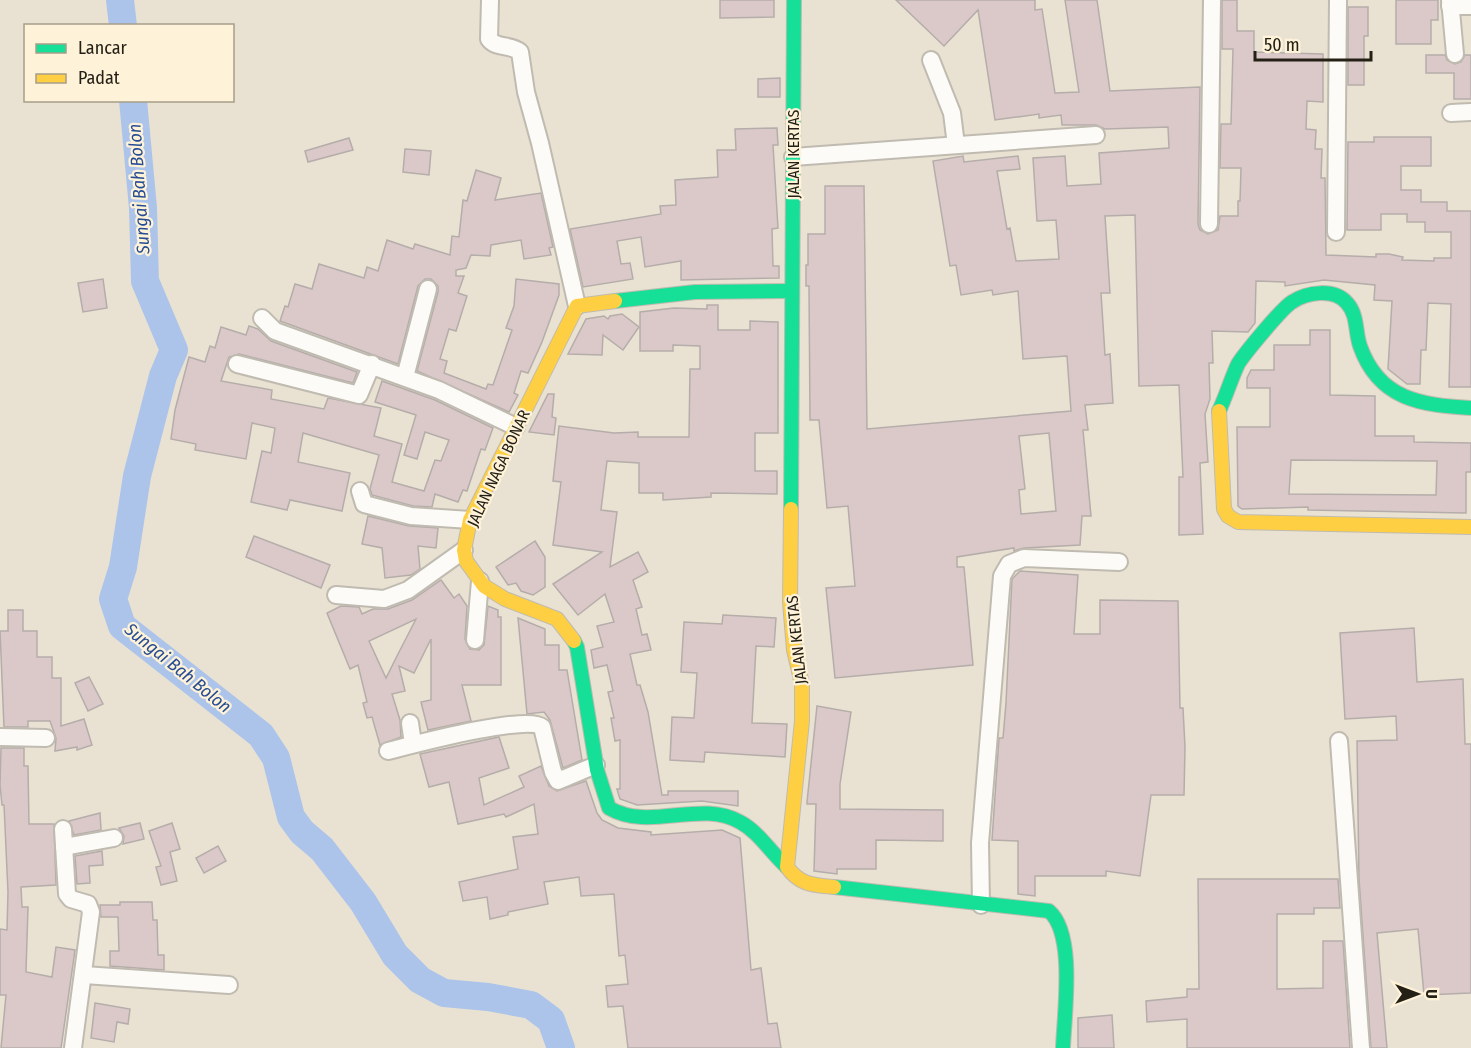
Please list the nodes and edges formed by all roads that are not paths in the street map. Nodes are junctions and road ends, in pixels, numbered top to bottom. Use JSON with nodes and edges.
{"nodes":[{"id":1,"x":490,"y":0,"type":"edge"},
{"id":2,"x":794,"y":0,"type":"edge"},
{"id":3,"x":1212,"y":0,"type":"edge"},
{"id":4,"x":1338,"y":0,"type":"edge"},
{"id":5,"x":1450,"y":3,"type":"edge"},
{"id":6,"x":1471,"y":6,"type":"edge"},
{"id":7,"x":1455,"y":54,"type":"dead end"},
{"id":8,"x":931,"y":60,"type":"dead end"},
{"id":9,"x":1471,"y":112,"type":"edge"},
{"id":10,"x":1451,"y":113,"type":"dead end"},
{"id":11,"x":1096,"y":135,"type":"dead end"},
{"id":12,"x":956,"y":145,"type":"junction"},
{"id":13,"x":793,"y":157,"type":"junction"},
{"id":14,"x":1209,"y":224,"type":"dead end"},
{"id":15,"x":1336,"y":232,"type":"dead end"},
{"id":16,"x":428,"y":289,"type":"dead end"},
{"id":17,"x":792,"y":291,"type":"junction"},
{"id":18,"x":577,"y":306,"type":"junction"},
{"id":19,"x":262,"y":318,"type":"dead end"},
{"id":20,"x":237,"y":364,"type":"dead end"},
{"id":21,"x":372,"y":364,"type":"junction"},
{"id":22,"x":405,"y":377,"type":"junction"},
{"id":23,"x":1471,"y":408,"type":"edge"},
{"id":24,"x":516,"y":428,"type":"junction"},
{"id":25,"x":360,"y":491,"type":"dead end"},
{"id":26,"x":471,"y":520,"type":"junction"},
{"id":27,"x":1471,"y":527,"type":"edge"},
{"id":28,"x":464,"y":550,"type":"junction"},
{"id":29,"x":1119,"y":562,"type":"dead end"},
{"id":30,"x":480,"y":581,"type":"junction"},
{"id":31,"x":336,"y":595,"type":"dead end"},
{"id":32,"x":475,"y":640,"type":"dead end"},
{"id":33,"x":410,"y":723,"type":"dead end"},
{"id":34,"x":0,"y":737,"type":"edge"},
{"id":35,"x":46,"y":738,"type":"dead end"},
{"id":36,"x":1339,"y":741,"type":"dead end"},
{"id":37,"x":413,"y":744,"type":"junction"},
{"id":38,"x":388,"y":751,"type":"dead end"},
{"id":39,"x":596,"y":765,"type":"junction"},
{"id":40,"x":63,"y":829,"type":"dead end"},
{"id":41,"x":114,"y":838,"type":"dead end"},
{"id":42,"x":64,"y":847,"type":"junction"},
{"id":43,"x":787,"y":867,"type":"junction"},
{"id":44,"x":981,"y":905,"type":"junction"},
{"id":45,"x":84,"y":975,"type":"junction"},
{"id":46,"x":229,"y":985,"type":"dead end"},
{"id":47,"x":73,"y":1048,"type":"edge"},
{"id":48,"x":1063,"y":1048,"type":"edge"},
{"id":49,"x":1361,"y":1048,"type":"edge"}],
"edges":[{"from":1,"to":18,"type":"street"},
{"from":2,"to":13,"type":"street","name":"JALAN KERTAS"},
{"from":3,"to":14,"type":"street"},
{"from":4,"to":15,"type":"street"},
{"from":5,"to":6,"type":"street"},
{"from":5,"to":7,"type":"street"},
{"from":8,"to":12,"type":"street"},
{"from":9,"to":10,"type":"street"},
{"from":11,"to":12,"type":"street"},
{"from":12,"to":13,"type":"street"},
{"from":13,"to":17,"type":"street","name":"JALAN KERTAS"},
{"from":16,"to":22,"type":"street"},
{"from":17,"to":18,"type":"street"},
{"from":17,"to":43,"type":"street","name":"JALAN KERTAS"},
{"from":18,"to":24,"type":"street","name":"JALAN NAGA BONAR"},
{"from":19,"to":21,"type":"street"},
{"from":20,"to":21,"type":"street"},
{"from":21,"to":22,"type":"street"},
{"from":22,"to":24,"type":"street"},
{"from":23,"to":27,"type":"street"},
{"from":24,"to":26,"type":"street","name":"JALAN NAGA BONAR"},
{"from":25,"to":26,"type":"street"},
{"from":26,"to":28,"type":"street","name":"JALAN NAGA BONAR"},
{"from":28,"to":30,"type":"street"},
{"from":28,"to":31,"type":"street"},
{"from":29,"to":44,"type":"street"},
{"from":30,"to":32,"type":"street"},
{"from":30,"to":39,"type":"street"},
{"from":33,"to":37,"type":"street"},
{"from":34,"to":35,"type":"street"},
{"from":36,"to":49,"type":"street"},
{"from":37,"to":38,"type":"street"},
{"from":37,"to":39,"type":"street"},
{"from":39,"to":43,"type":"street"},
{"from":40,"to":42,"type":"street"},
{"from":41,"to":42,"type":"street"},
{"from":42,"to":45,"type":"street"},
{"from":43,"to":44,"type":"street"},
{"from":44,"to":48,"type":"street"},
{"from":45,"to":46,"type":"street"},
{"from":45,"to":47,"type":"street"}]}
